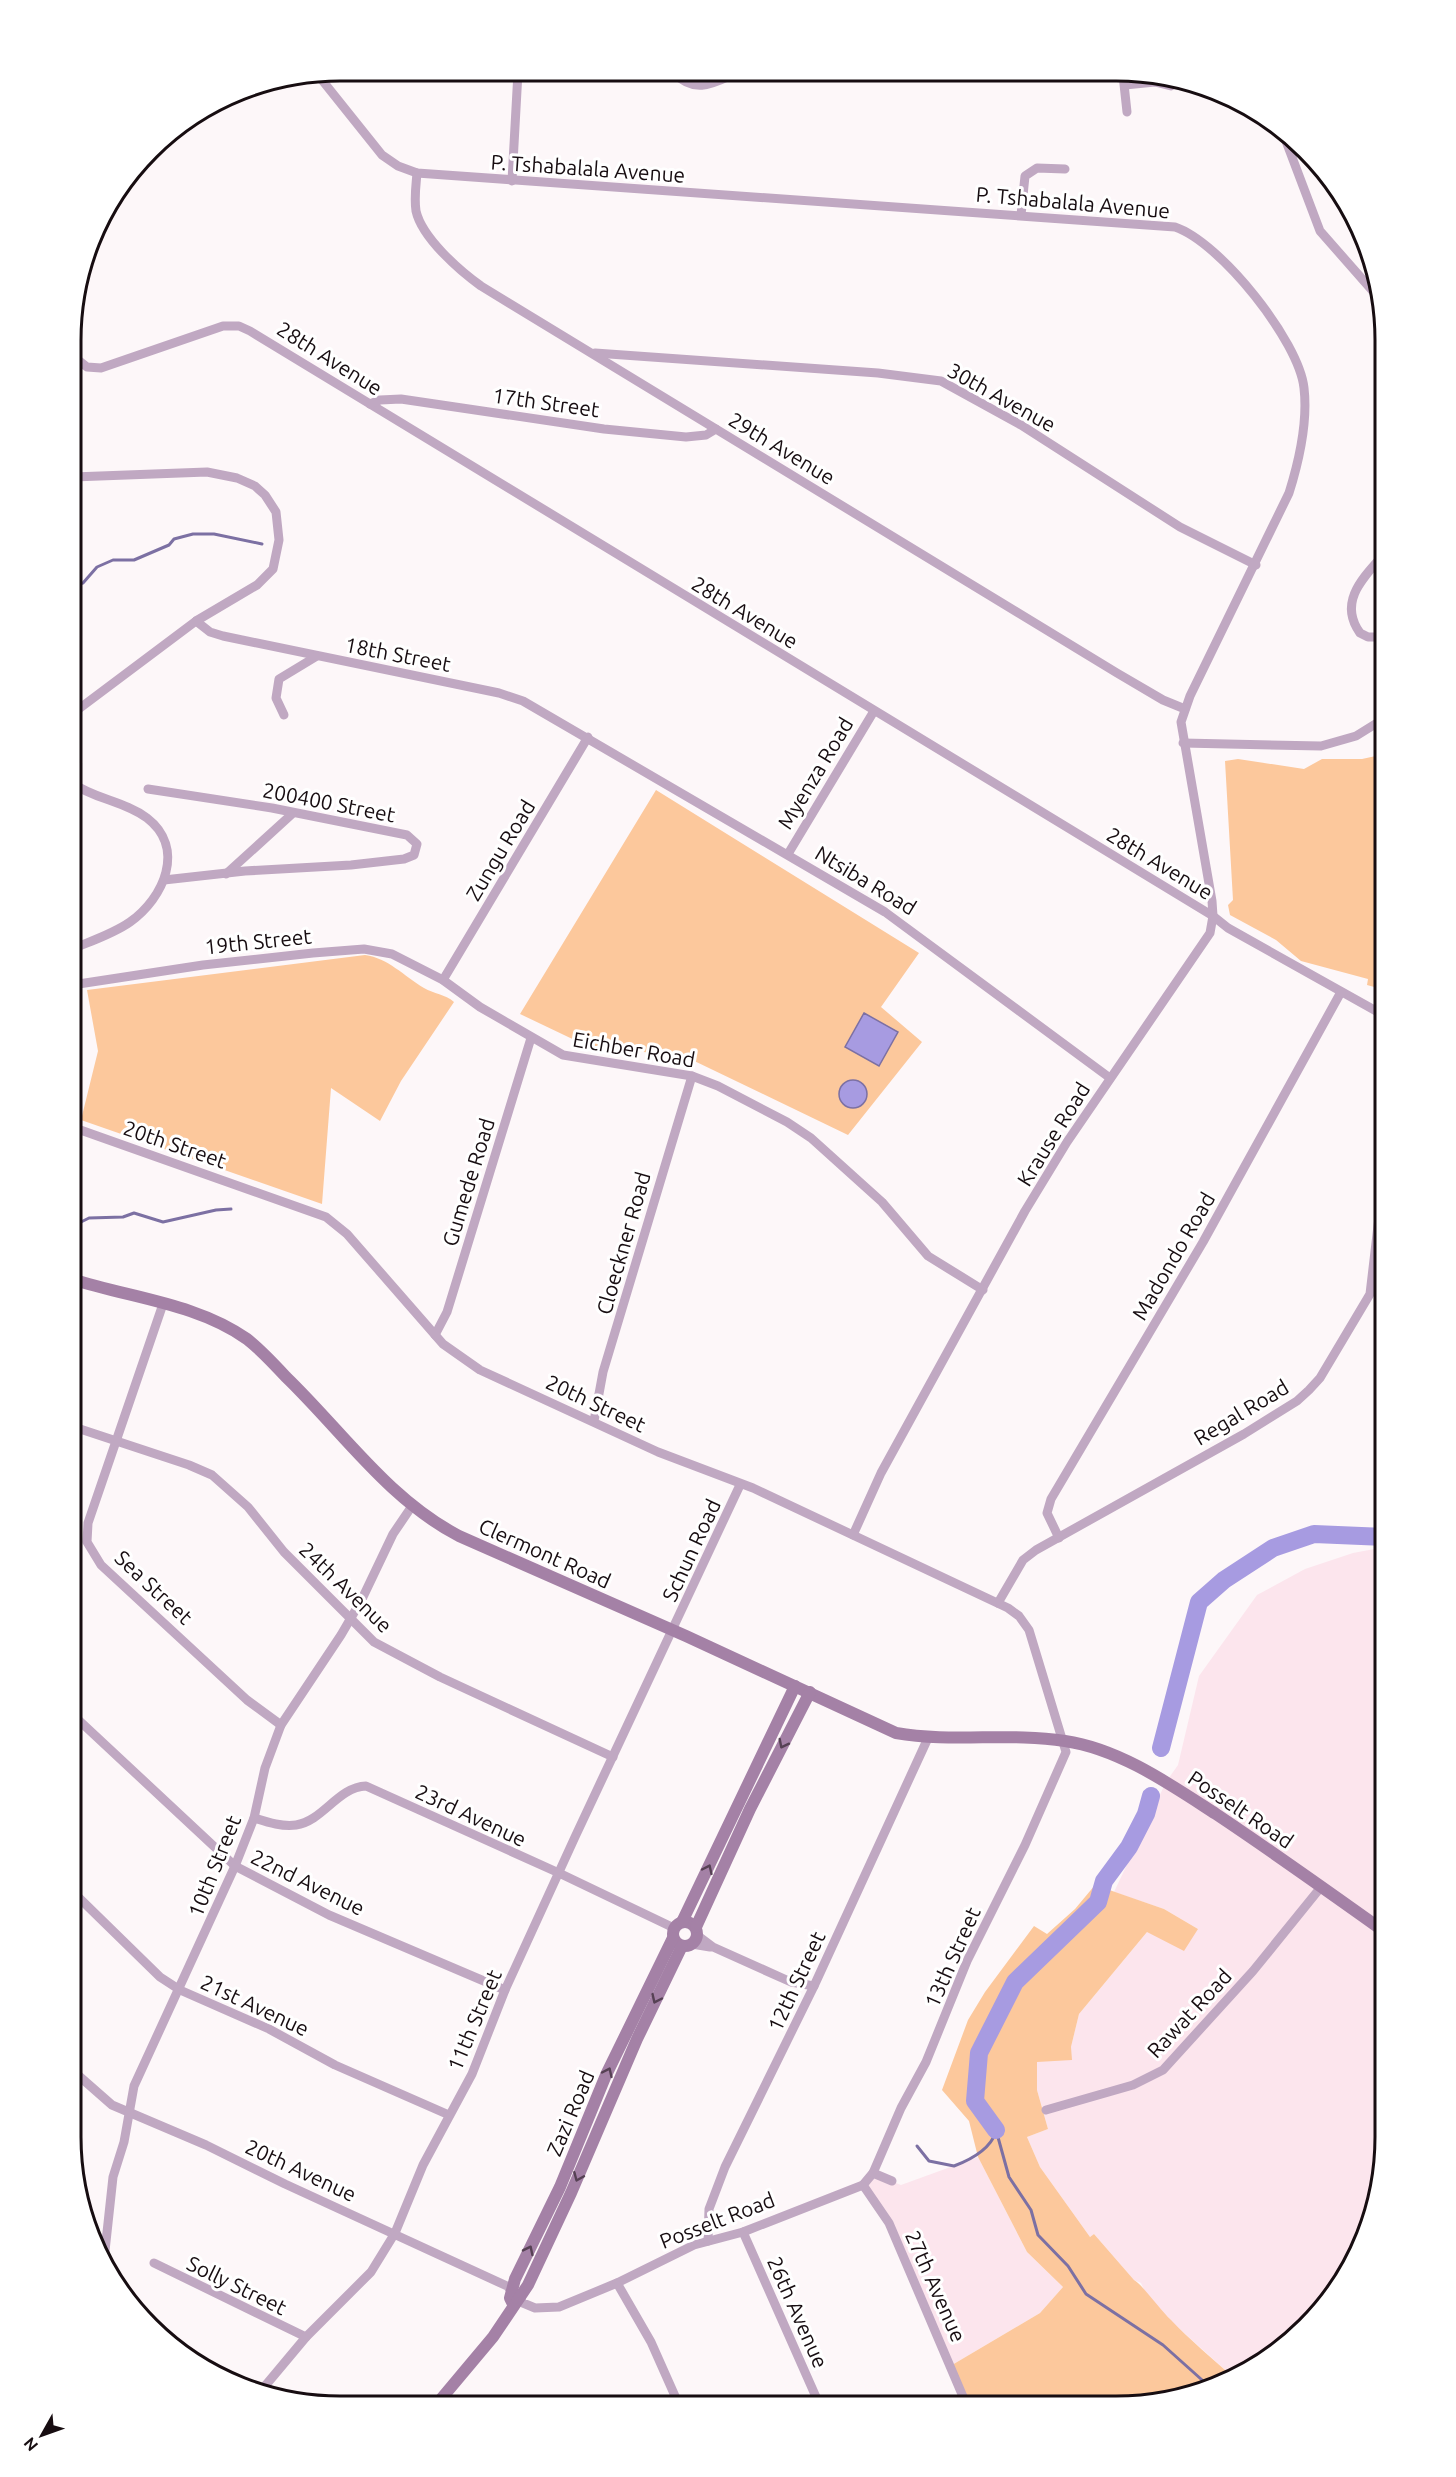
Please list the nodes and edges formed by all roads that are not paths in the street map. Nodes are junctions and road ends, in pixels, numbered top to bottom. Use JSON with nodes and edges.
{"nodes":[{"id":1,"x":518,"y":81,"type":"edge"},
{"id":2,"x":686,"y":81,"type":"edge"},
{"id":3,"x":716,"y":81,"type":"edge"},
{"id":4,"x":1124,"y":81,"type":"edge"},
{"id":5,"x":324,"y":82,"type":"edge"},
{"id":6,"x":1127,"y":112,"type":"dead end"},
{"id":7,"x":1287,"y":145,"type":"edge"},
{"id":8,"x":1065,"y":169,"type":"dead end"},
{"id":9,"x":417,"y":173,"type":"junction"},
{"id":10,"x":512,"y":181,"type":"junction"},
{"id":11,"x":1021,"y":215,"type":"junction"},
{"id":12,"x":1370,"y":287,"type":"edge"},
{"id":13,"x":592,"y":352,"type":"junction"},
{"id":14,"x":81,"y":362,"type":"edge"},
{"id":15,"x":370,"y":404,"type":"junction"},
{"id":16,"x":716,"y":429,"type":"junction"},
{"id":17,"x":81,"y":477,"type":"edge"},
{"id":18,"x":1256,"y":565,"type":"junction"},
{"id":19,"x":1375,"y":565,"type":"edge"},
{"id":20,"x":196,"y":621,"type":"junction"},
{"id":21,"x":1375,"y":637,"type":"edge"},
{"id":22,"x":317,"y":656,"type":"junction"},
{"id":23,"x":81,"y":707,"type":"edge"},
{"id":24,"x":1185,"y":709,"type":"junction"},
{"id":25,"x":874,"y":711,"type":"junction"},
{"id":26,"x":284,"y":715,"type":"dead end"},
{"id":27,"x":1375,"y":724,"type":"edge"},
{"id":28,"x":588,"y":737,"type":"junction"},
{"id":29,"x":1183,"y":743,"type":"junction"},
{"id":30,"x":81,"y":787,"type":"edge"},
{"id":31,"x":148,"y":789,"type":"dead end"},
{"id":32,"x":292,"y":814,"type":"junction"},
{"id":33,"x":788,"y":854,"type":"junction"},
{"id":34,"x":226,"y":874,"type":"junction"},
{"id":35,"x":164,"y":880,"type":"junction"},
{"id":36,"x":1214,"y":916,"type":"junction"},
{"id":37,"x":81,"y":945,"type":"edge"},
{"id":38,"x":442,"y":980,"type":"junction"},
{"id":39,"x":81,"y":984,"type":"edge"},
{"id":40,"x":1341,"y":992,"type":"junction"},
{"id":41,"x":1375,"y":1011,"type":"edge"},
{"id":42,"x":531,"y":1038,"type":"junction"},
{"id":43,"x":692,"y":1076,"type":"junction"},
{"id":44,"x":1110,"y":1078,"type":"junction"},
{"id":45,"x":81,"y":1130,"type":"edge"},
{"id":46,"x":1375,"y":1257,"type":"edge"},
{"id":47,"x":81,"y":1281,"type":"edge"},
{"id":48,"x":983,"y":1290,"type":"junction"},
{"id":49,"x":163,"y":1304,"type":"junction"},
{"id":50,"x":435,"y":1335,"type":"junction"},
{"id":51,"x":594,"y":1421,"type":"junction"},
{"id":52,"x":81,"y":1429,"type":"edge"},
{"id":53,"x":116,"y":1441,"type":"junction"},
{"id":54,"x":740,"y":1485,"type":"junction"},
{"id":55,"x":412,"y":1506,"type":"junction"},
{"id":56,"x":853,"y":1535,"type":"junction"},
{"id":57,"x":1059,"y":1538,"type":"junction"},
{"id":58,"x":998,"y":1603,"type":"junction"},
{"id":59,"x":350,"y":1619,"type":"junction"},
{"id":60,"x":673,"y":1630,"type":"junction"},
{"id":61,"x":795,"y":1686,"type":"junction"},
{"id":62,"x":810,"y":1692,"type":"junction"},
{"id":63,"x":81,"y":1722,"type":"edge"},
{"id":64,"x":281,"y":1725,"type":"junction"},
{"id":65,"x":928,"y":1738,"type":"junction"},
{"id":66,"x":1065,"y":1740,"type":"junction"},
{"id":67,"x":613,"y":1757,"type":"junction"},
{"id":68,"x":254,"y":1818,"type":"junction"},
{"id":69,"x":236,"y":1866,"type":"junction"},
{"id":70,"x":559,"y":1873,"type":"junction"},
{"id":71,"x":1321,"y":1887,"type":"junction"},
{"id":72,"x":81,"y":1900,"type":"edge"},
{"id":73,"x":1375,"y":1925,"type":"edge"},
{"id":74,"x":685,"y":1934,"type":"junction"},
{"id":75,"x":814,"y":1986,"type":"junction"},
{"id":76,"x":180,"y":1990,"type":"junction"},
{"id":77,"x":505,"y":1990,"type":"junction"},
{"id":78,"x":81,"y":2078,"type":"edge"},
{"id":79,"x":1046,"y":2110,"type":"dead end"},
{"id":80,"x":129,"y":2112,"type":"junction"},
{"id":81,"x":449,"y":2115,"type":"junction"},
{"id":82,"x":873,"y":2174,"type":"junction"},
{"id":83,"x":892,"y":2181,"type":"dead end"},
{"id":84,"x":863,"y":2185,"type":"junction"},
{"id":85,"x":742,"y":2232,"type":"junction"},
{"id":86,"x":394,"y":2233,"type":"junction"},
{"id":87,"x":708,"y":2241,"type":"junction"},
{"id":88,"x":105,"y":2246,"type":"edge"},
{"id":89,"x":154,"y":2263,"type":"dead end"},
{"id":90,"x":617,"y":2283,"type":"junction"},
{"id":91,"x":511,"y":2290,"type":"junction"},
{"id":92,"x":516,"y":2302,"type":"junction"},
{"id":93,"x":306,"y":2337,"type":"junction"},
{"id":94,"x":266,"y":2385,"type":"edge"},
{"id":95,"x":443,"y":2396,"type":"edge"},
{"id":96,"x":675,"y":2396,"type":"edge"},
{"id":97,"x":816,"y":2396,"type":"edge"},
{"id":98,"x":963,"y":2396,"type":"edge"}],
"edges":[{"from":1,"to":10,"type":"street"},
{"from":2,"to":3,"type":"street"},
{"from":4,"to":6,"type":"street"},
{"from":5,"to":9,"type":"street","name":"P. Tshabalala Avenue"},
{"from":7,"to":12,"type":"street"},
{"from":8,"to":11,"type":"street"},
{"from":9,"to":10,"type":"street","name":"P. Tshabalala Avenue"},
{"from":9,"to":13,"type":"street","name":"29th Avenue"},
{"from":10,"to":11,"type":"street","name":"P. Tshabalala Avenue"},
{"from":11,"to":18,"type":"street","name":"P. Tshabalala Avenue"},
{"from":13,"to":16,"type":"street","name":"29th Avenue"},
{"from":13,"to":18,"type":"street","name":"30th Avenue"},
{"from":14,"to":15,"type":"street","name":"28th Avenue"},
{"from":15,"to":16,"type":"street","name":"17th Street"},
{"from":15,"to":25,"type":"street","name":"28th Avenue"},
{"from":16,"to":24,"type":"street","name":"29th Avenue"},
{"from":17,"to":20,"type":"street"},
{"from":18,"to":24,"type":"street","name":"P. Tshabalala Avenue"},
{"from":19,"to":21,"type":"street"},
{"from":20,"to":22,"type":"street","name":"18th Street"},
{"from":20,"to":23,"type":"street"},
{"from":22,"to":26,"type":"street"},
{"from":22,"to":28,"type":"street","name":"18th Street"},
{"from":24,"to":29,"type":"street","name":"P. Tshabalala Avenue"},
{"from":25,"to":33,"type":"street","name":"Myenza Road"},
{"from":25,"to":36,"type":"street","name":"28th Avenue"},
{"from":27,"to":29,"type":"street"},
{"from":28,"to":33,"type":"street","name":"Ntsiba Road"},
{"from":28,"to":38,"type":"street","name":"Zungu Road"},
{"from":29,"to":36,"type":"street"},
{"from":30,"to":35,"type":"street"},
{"from":31,"to":32,"type":"street","name":"200400 Street"},
{"from":32,"to":34,"type":"street"},
{"from":32,"to":34,"type":"street","name":"200400 Street"},
{"from":33,"to":44,"type":"street","name":"Ntsiba Road"},
{"from":34,"to":35,"type":"street","name":"200400 Street"},
{"from":35,"to":37,"type":"street"},
{"from":36,"to":40,"type":"street","name":"28th Avenue"},
{"from":36,"to":44,"type":"street","name":"Krause Road"},
{"from":38,"to":39,"type":"street","name":"19th Street"},
{"from":38,"to":42,"type":"street","name":"Eichber Road"},
{"from":40,"to":41,"type":"street","name":"28th Avenue"},
{"from":40,"to":57,"type":"street","name":"Madondo Road"},
{"from":42,"to":43,"type":"street","name":"Eichber Road"},
{"from":42,"to":50,"type":"street","name":"Gumede Road"},
{"from":43,"to":48,"type":"street","name":"Eichber Road"},
{"from":43,"to":51,"type":"street","name":"Cloeckner Road"},
{"from":44,"to":48,"type":"street","name":"Krause Road"},
{"from":45,"to":50,"type":"street","name":"20th Street"},
{"from":46,"to":57,"type":"street","name":"Regal Road"},
{"from":47,"to":49,"type":"street","name":"Clermont Road"},
{"from":48,"to":56,"type":"street","name":"Krause Road"},
{"from":49,"to":53,"type":"street","name":"Sea Street"},
{"from":49,"to":55,"type":"street","name":"Clermont Road"},
{"from":50,"to":51,"type":"street","name":"20th Street"},
{"from":51,"to":54,"type":"street","name":"20th Street"},
{"from":52,"to":53,"type":"street","name":"24th Avenue"},
{"from":53,"to":59,"type":"street","name":"24th Avenue"},
{"from":53,"to":64,"type":"street","name":"Sea Street"},
{"from":54,"to":56,"type":"street","name":"20th Street"},
{"from":54,"to":60,"type":"street","name":"Schun Road"},
{"from":55,"to":59,"type":"street","name":"10th Street"},
{"from":55,"to":60,"type":"street","name":"Clermont Road"},
{"from":56,"to":58,"type":"street","name":"20th Street"},
{"from":57,"to":58,"type":"street","name":"Regal Road"},
{"from":58,"to":66,"type":"street","name":"20th Street"},
{"from":59,"to":64,"type":"street","name":"10th Street"},
{"from":59,"to":67,"type":"street","name":"24th Avenue"},
{"from":60,"to":61,"type":"street","name":"Clermont Road"},
{"from":60,"to":67,"type":"street","name":"11th Street"},
{"from":61,"to":62,"type":"street","name":"Clermont Road"},
{"from":74,"to":61,"type":"street","name":"Zazi Road","one_way":true},
{"from":62,"to":65,"type":"street","name":"Clermont Road"},
{"from":62,"to":74,"type":"street","name":"Zazi Road","one_way":true},
{"from":63,"to":69,"type":"street","name":"22nd Avenue"},
{"from":64,"to":68,"type":"street","name":"10th Street"},
{"from":65,"to":66,"type":"street","name":"Clermont Road"},
{"from":65,"to":75,"type":"street","name":"12th Street"},
{"from":66,"to":71,"type":"street","name":"Posselt Road"},
{"from":66,"to":82,"type":"street","name":"13th Street"},
{"from":67,"to":70,"type":"street","name":"11th Street"},
{"from":68,"to":69,"type":"street","name":"10th Street"},
{"from":68,"to":70,"type":"street","name":"23rd Avenue"},
{"from":69,"to":76,"type":"street","name":"10th Street"},
{"from":69,"to":77,"type":"street","name":"22nd Avenue"},
{"from":70,"to":74,"type":"street","name":"23rd Avenue"},
{"from":70,"to":77,"type":"street","name":"11th Street"},
{"from":71,"to":73,"type":"street","name":"Posselt Road"},
{"from":71,"to":79,"type":"street","name":"Rawat Road"},
{"from":72,"to":76,"type":"street","name":"21st Avenue"},
{"from":74,"to":75,"type":"street","name":"23rd Avenue"},
{"from":91,"to":74,"type":"street","name":"Zazi Road","one_way":true},
{"from":74,"to":92,"type":"street","name":"Zazi Road","one_way":true},
{"from":75,"to":87,"type":"street","name":"12th Street"},
{"from":76,"to":80,"type":"street","name":"10th Street"},
{"from":76,"to":81,"type":"street","name":"21st Avenue"},
{"from":77,"to":81,"type":"street","name":"11th Street"},
{"from":78,"to":80,"type":"street","name":"20th Avenue"},
{"from":80,"to":86,"type":"street","name":"20th Avenue"},
{"from":80,"to":88,"type":"street","name":"10th Street"},
{"from":81,"to":86,"type":"street","name":"11th Street"},
{"from":82,"to":83,"type":"street"},
{"from":82,"to":84,"type":"street","name":"13th Street"},
{"from":84,"to":85,"type":"street","name":"Posselt Road"},
{"from":84,"to":98,"type":"street","name":"27th Avenue"},
{"from":85,"to":87,"type":"street","name":"Posselt Road"},
{"from":85,"to":97,"type":"street","name":"26th Avenue"},
{"from":86,"to":91,"type":"street","name":"20th Avenue"},
{"from":86,"to":93,"type":"street","name":"11th Street"},
{"from":87,"to":90,"type":"street","name":"Posselt Road"},
{"from":89,"to":93,"type":"street","name":"Solly Street"},
{"from":90,"to":92,"type":"street","name":"Posselt Road"},
{"from":90,"to":96,"type":"street"},
{"from":91,"to":92,"type":"street"},
{"from":92,"to":95,"type":"street","name":"Zazi Road"},
{"from":93,"to":94,"type":"street","name":"11th Street"}]}
